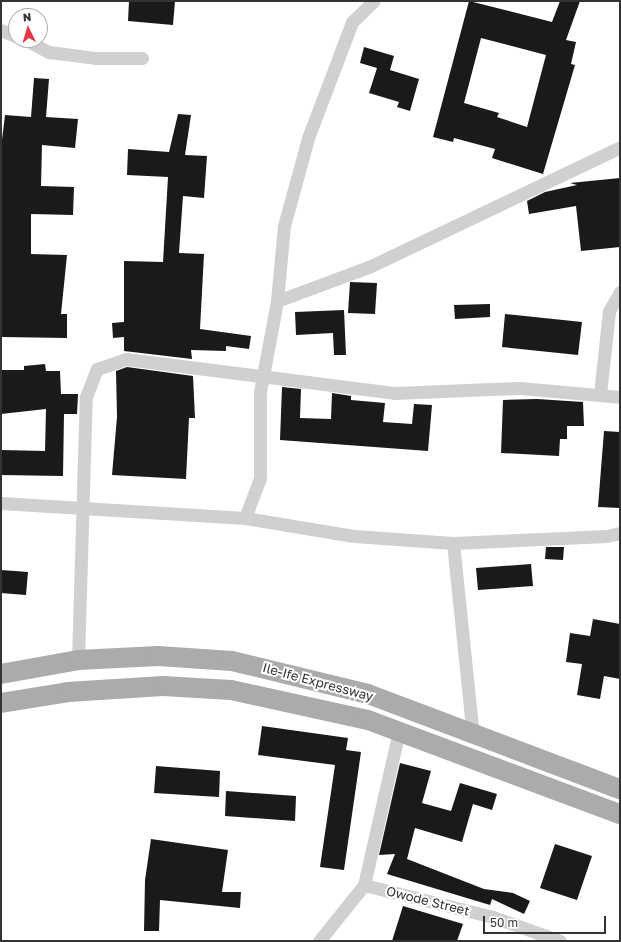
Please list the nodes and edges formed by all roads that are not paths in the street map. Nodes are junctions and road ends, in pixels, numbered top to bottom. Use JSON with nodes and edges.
{"nodes":[{"id":1,"x":374,"y":1,"type":"edge"},
{"id":2,"x":41,"y":48,"type":"edge"},
{"id":3,"x":142,"y":58,"type":"dead end"},
{"id":4,"x":620,"y":147,"type":"edge"},
{"id":5,"x":620,"y":292,"type":"edge"},
{"id":6,"x":277,"y":301,"type":"junction"},
{"id":7,"x":262,"y":376,"type":"junction"},
{"id":8,"x":600,"y":394,"type":"junction"},
{"id":9,"x":620,"y":397,"type":"edge"},
{"id":10,"x":1,"y":503,"type":"edge"},
{"id":11,"x":84,"y":506,"type":"junction"},
{"id":12,"x":245,"y":518,"type":"junction"},
{"id":13,"x":620,"y":533,"type":"edge"},
{"id":14,"x":453,"y":543,"type":"junction"},
{"id":15,"x":78,"y":660,"type":"junction"},
{"id":16,"x":1,"y":674,"type":"edge"},
{"id":17,"x":1,"y":704,"type":"edge"},
{"id":18,"x":399,"y":732,"type":"junction"},
{"id":19,"x":473,"y":734,"type":"junction"},
{"id":20,"x":620,"y":789,"type":"edge"},
{"id":21,"x":620,"y":814,"type":"edge"},
{"id":22,"x":364,"y":885,"type":"junction"},
{"id":23,"x":319,"y":941,"type":"edge"},
{"id":24,"x":560,"y":941,"type":"edge"}],
"edges":[{"from":1,"to":6,"type":"street"},
{"from":2,"to":3,"type":"street"},
{"from":4,"to":6,"type":"street"},
{"from":5,"to":8,"type":"street"},
{"from":6,"to":7,"type":"street"},
{"from":7,"to":8,"type":"street"},
{"from":7,"to":11,"type":"street"},
{"from":7,"to":12,"type":"street"},
{"from":8,"to":9,"type":"street"},
{"from":10,"to":11,"type":"street"},
{"from":11,"to":12,"type":"street"},
{"from":11,"to":15,"type":"street"},
{"from":12,"to":14,"type":"street"},
{"from":13,"to":14,"type":"street"},
{"from":14,"to":19,"type":"street"},
{"from":15,"to":16,"type":"main road","name":"Ile-Ife Expressway"},
{"from":15,"to":19,"type":"main road","name":"Ile-Ife Expressway"},
{"from":17,"to":18,"type":"main road","name":"Ile-Ife Expressway"},
{"from":18,"to":21,"type":"main road","name":"Ile-Ife Expressway"},
{"from":18,"to":22,"type":"street"},
{"from":19,"to":20,"type":"main road","name":"Ile-Ife Expressway"},
{"from":22,"to":23,"type":"street"},
{"from":22,"to":24,"type":"street","name":"Owode Street"}]}
